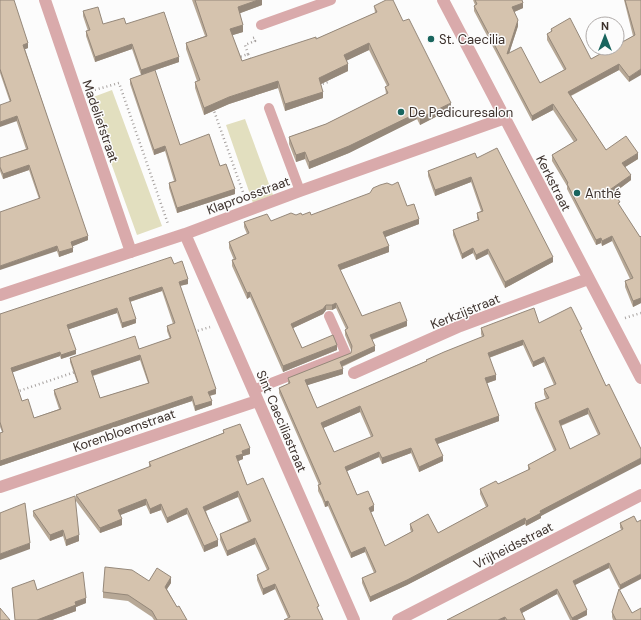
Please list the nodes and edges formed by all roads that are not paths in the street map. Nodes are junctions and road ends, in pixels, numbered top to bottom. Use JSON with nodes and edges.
{"nodes":[{"id":1,"x":45,"y":0,"type":"edge"},
{"id":2,"x":331,"y":0,"type":"edge"},
{"id":3,"x":443,"y":0,"type":"edge"},
{"id":4,"x":261,"y":26,"type":"road end"},
{"id":5,"x":269,"y":108,"type":"dead end"},
{"id":6,"x":505,"y":118,"type":"junction"},
{"id":7,"x":300,"y":191,"type":"junction"},
{"id":8,"x":185,"y":234,"type":"junction"},
{"id":9,"x":131,"y":252,"type":"junction"},
{"id":10,"x":588,"y":279,"type":"junction"},
{"id":11,"x":0,"y":294,"type":"edge"},
{"id":12,"x":329,"y":316,"type":"dead end"},
{"id":13,"x":354,"y":373,"type":"dead end"},
{"id":14,"x":641,"y":378,"type":"edge"},
{"id":15,"x":255,"y":395,"type":"junction"},
{"id":16,"x":0,"y":487,"type":"edge"},
{"id":17,"x":641,"y":495,"type":"edge"},
{"id":18,"x":354,"y":620,"type":"edge"},
{"id":19,"x":398,"y":620,"type":"edge"}],
"edges":[{"from":1,"to":9,"type":"street","name":"Madeliefstraat"},
{"from":2,"to":4,"type":"lane"},
{"from":3,"to":6,"type":"street","name":"Kerkstraat"},
{"from":5,"to":7,"type":"lane"},
{"from":6,"to":7,"type":"street","name":"Klaproosstraat"},
{"from":6,"to":10,"type":"street","name":"Kerkstraat"},
{"from":7,"to":8,"type":"street","name":"Klaproosstraat"},
{"from":8,"to":9,"type":"street","name":"Klaproosstraat"},
{"from":8,"to":15,"type":"street","name":"Sint Caeciliastraat"},
{"from":9,"to":11,"type":"street","name":"Klaproosstraat"},
{"from":10,"to":13,"type":"street","name":"Kerkzijstraat"},
{"from":10,"to":14,"type":"street","name":"Kerkstraat"},
{"from":12,"to":15,"type":"lane"},
{"from":15,"to":16,"type":"street","name":"Korenbloemstraat"},
{"from":15,"to":18,"type":"street","name":"Sint Caeciliastraat"},
{"from":17,"to":19,"type":"street","name":"Vrijheidsstraat"}]}
